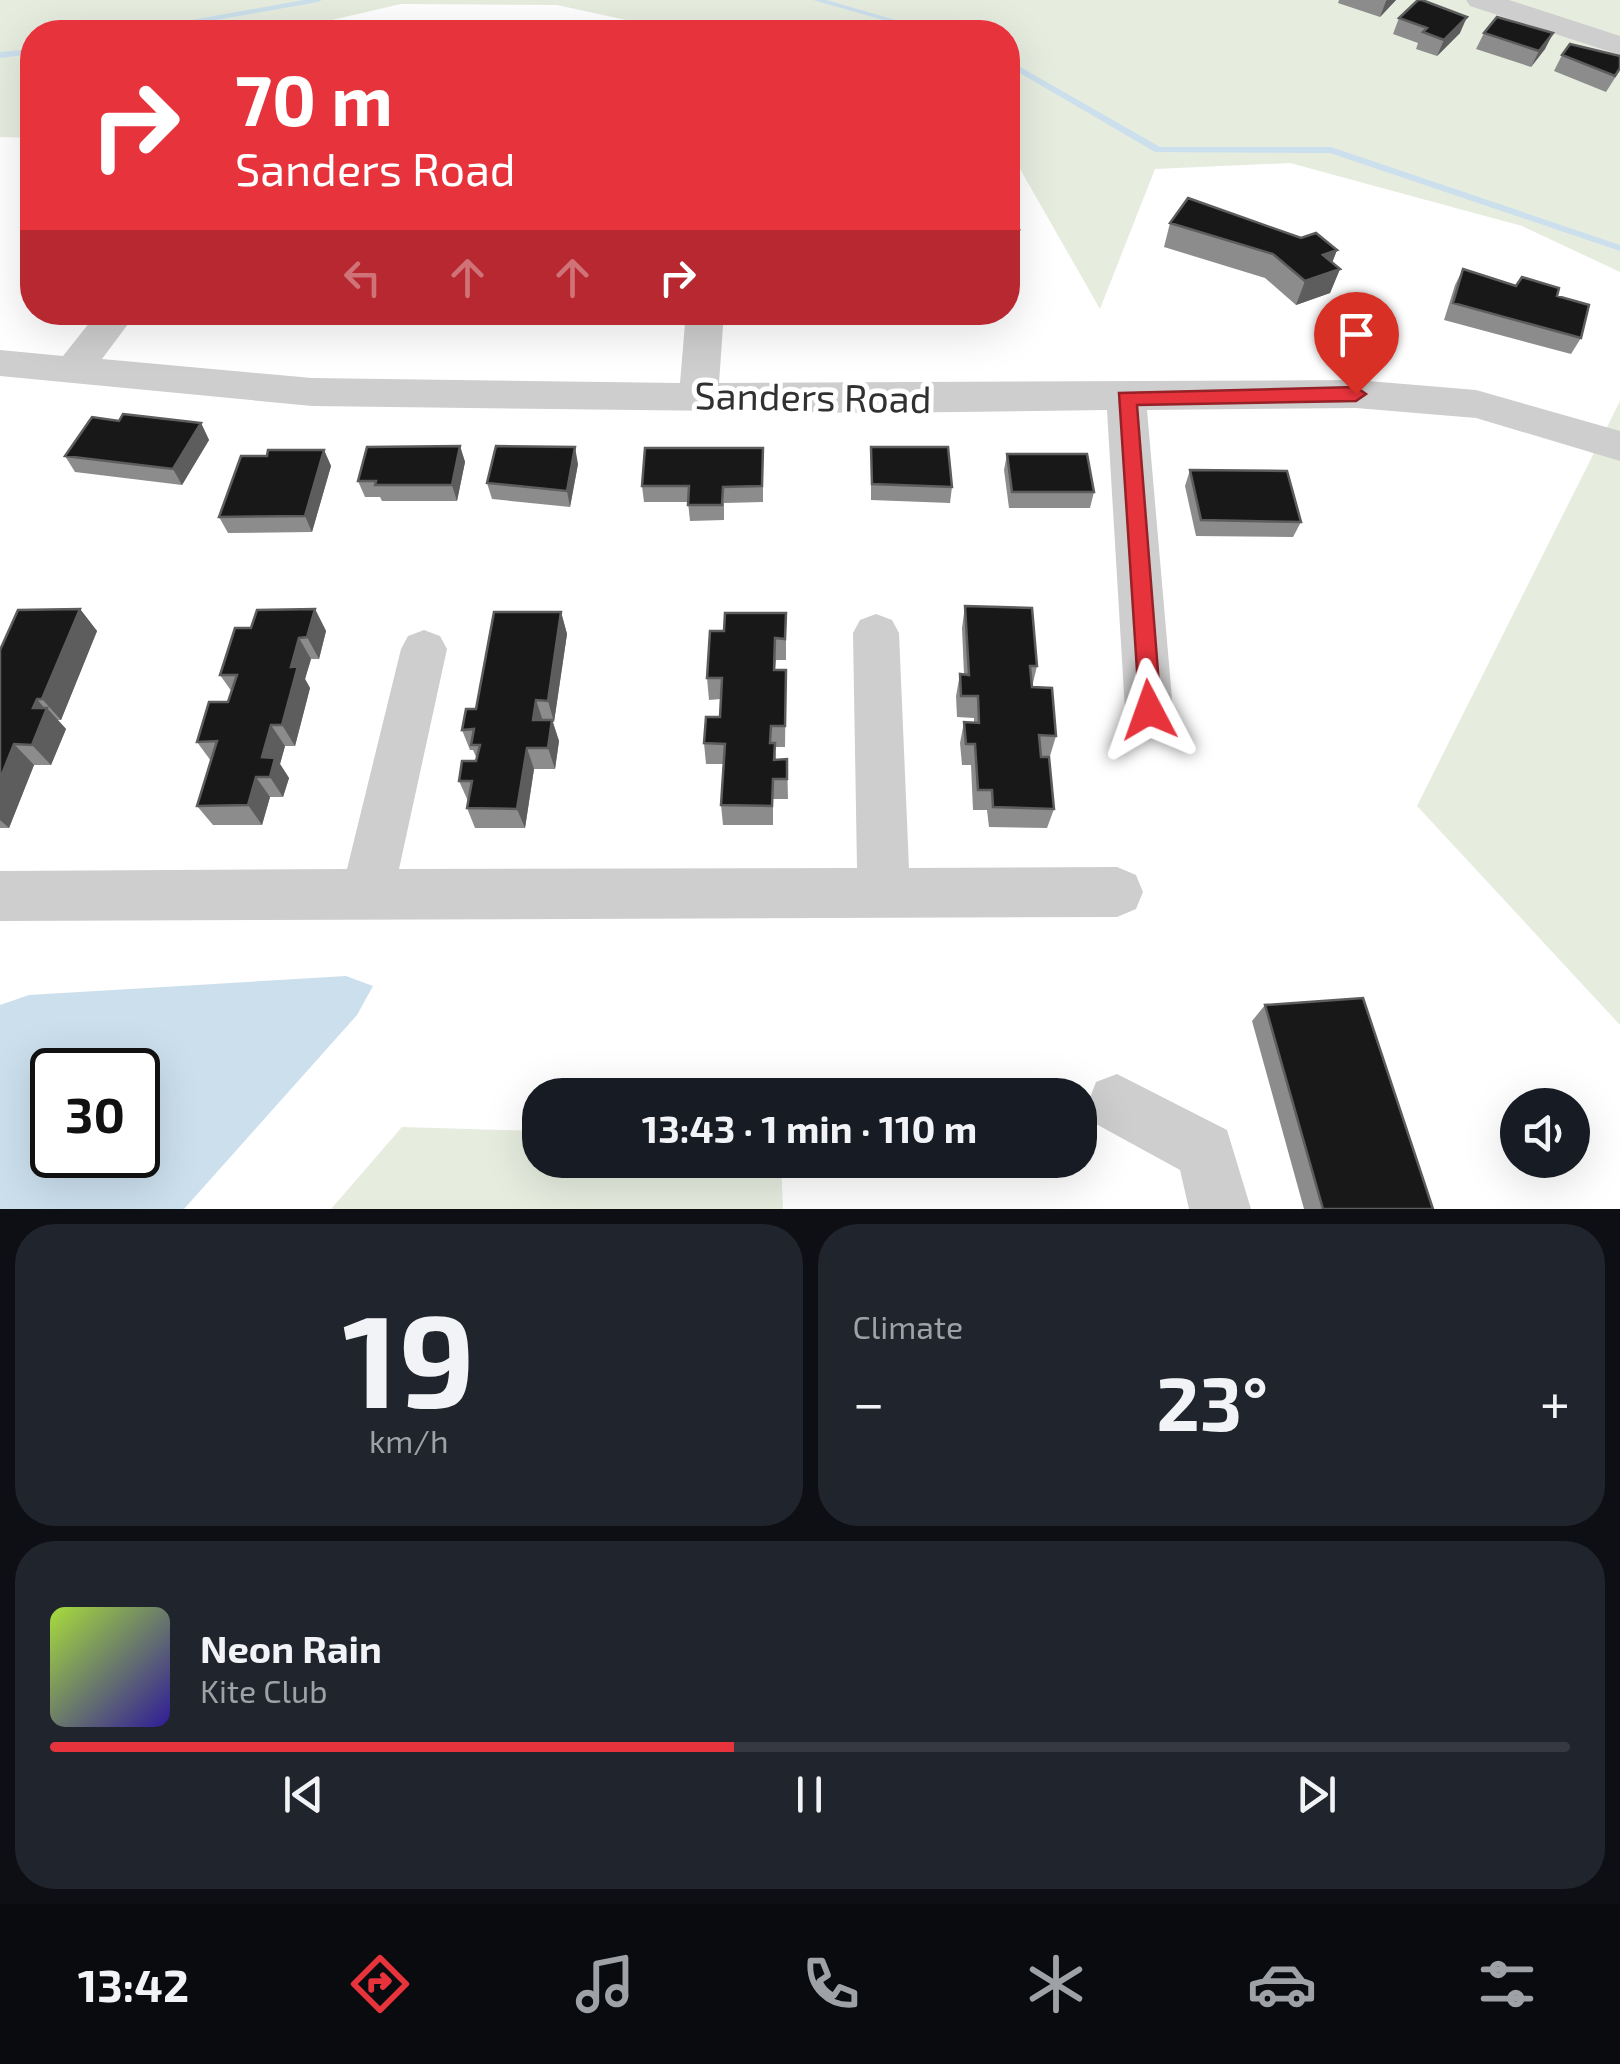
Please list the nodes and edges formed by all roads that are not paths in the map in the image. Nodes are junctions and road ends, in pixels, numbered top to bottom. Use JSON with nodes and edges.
{"nodes":[{"id":1,"x":1480,"y":0,"type":"edge"},
{"id":2,"x":1620,"y":46,"type":"edge"},
{"id":3,"x":109,"y":325,"type":"edge"},
{"id":4,"x":703,"y":325,"type":"edge"},
{"id":5,"x":0,"y":363,"type":"edge"},
{"id":6,"x":72,"y":372,"type":"junction"},
{"id":7,"x":698,"y":397,"type":"junction"},
{"id":8,"x":1126,"y":398,"type":"junction"},
{"id":9,"x":1620,"y":446,"type":"edge"},
{"id":10,"x":876,"y":633,"type":"dead end"},
{"id":11,"x":424,"y":649,"type":"dead end"},
{"id":12,"x":1149,"y":710,"type":"dead end"},
{"id":13,"x":1117,"y":892,"type":"dead end"},
{"id":14,"x":884,"y":893,"type":"junction"},
{"id":15,"x":367,"y":894,"type":"junction"},
{"id":16,"x":0,"y":896,"type":"edge"},
{"id":17,"x":1117,"y":1104,"type":"dead end"},
{"id":18,"x":1220,"y":1209,"type":"edge"}],
"edges":[{"from":1,"to":2,"type":"street"},
{"from":3,"to":6,"type":"street"},
{"from":4,"to":7,"type":"street"},
{"from":5,"to":6,"type":"street","name":"Sanders Road"},
{"from":6,"to":7,"type":"street","name":"Sanders Road"},
{"from":7,"to":8,"type":"street","name":"Sanders Road"},
{"from":8,"to":9,"type":"street","name":"Sanders Road"},
{"from":8,"to":12,"type":"street"},
{"from":10,"to":14,"type":"street"},
{"from":11,"to":15,"type":"street"},
{"from":13,"to":14,"type":"street"},
{"from":14,"to":15,"type":"street"},
{"from":15,"to":16,"type":"street"},
{"from":17,"to":18,"type":"street"}]}
